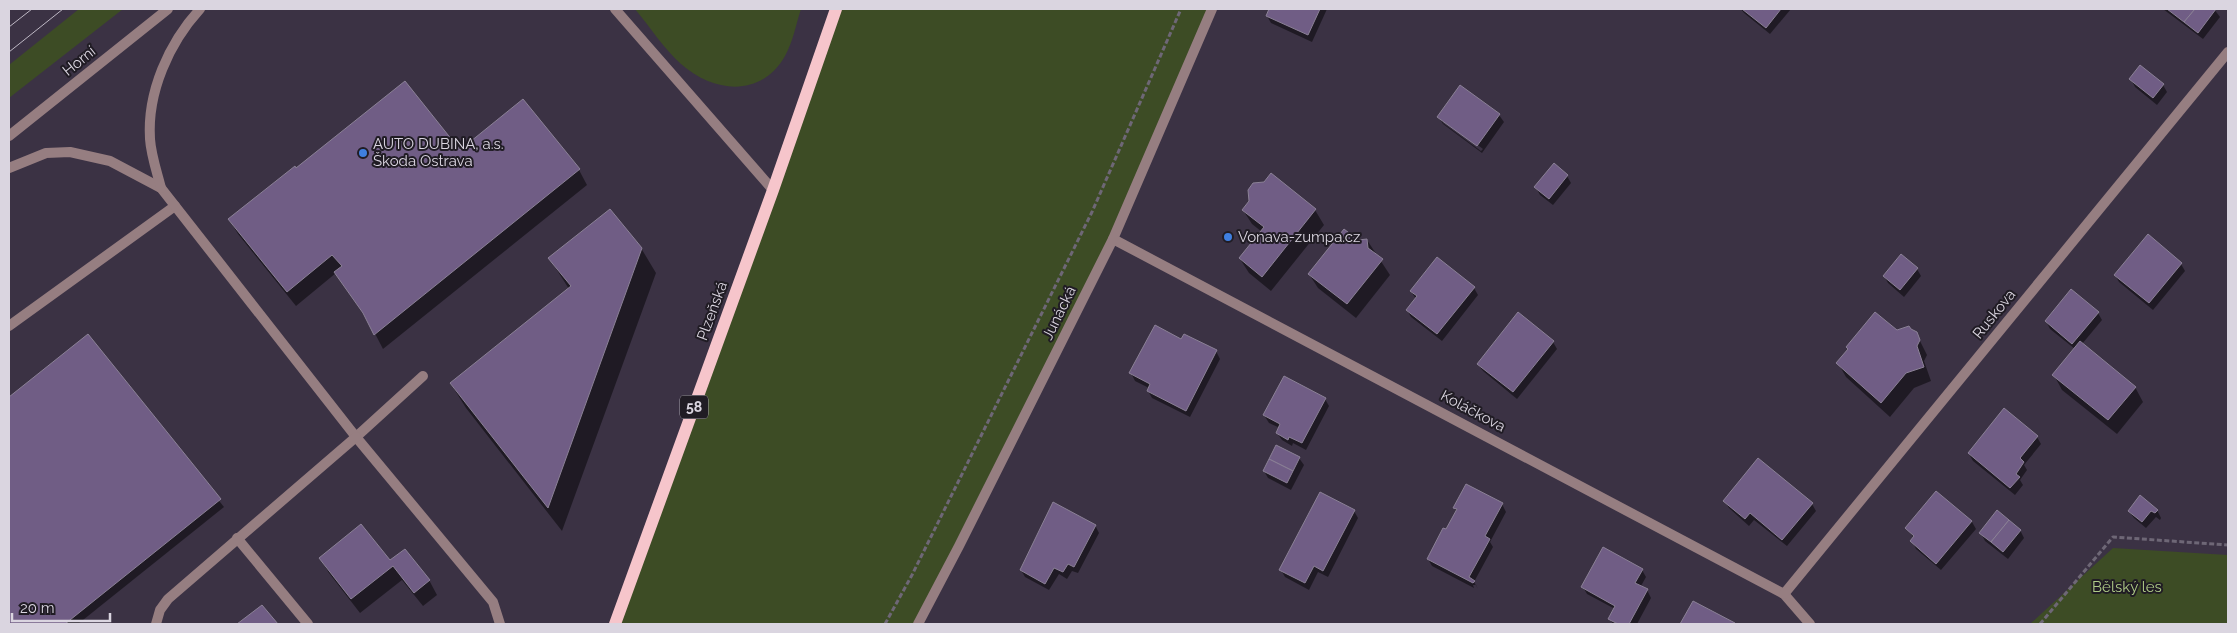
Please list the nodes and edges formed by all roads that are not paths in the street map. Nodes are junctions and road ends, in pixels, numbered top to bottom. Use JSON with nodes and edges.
{"nodes":[{"id":1,"x":168,"y":9,"type":"edge"},
{"id":2,"x":200,"y":9,"type":"edge"},
{"id":3,"x":615,"y":9,"type":"edge"},
{"id":4,"x":836,"y":9,"type":"edge"},
{"id":5,"x":1212,"y":9,"type":"edge"},
{"id":6,"x":2228,"y":52,"type":"edge"},
{"id":7,"x":9,"y":136,"type":"edge"},
{"id":8,"x":9,"y":168,"type":"edge"},
{"id":9,"x":161,"y":188,"type":"junction"},
{"id":10,"x":773,"y":190,"type":"junction"},
{"id":11,"x":175,"y":206,"type":"junction"},
{"id":12,"x":1113,"y":238,"type":"junction"},
{"id":13,"x":9,"y":326,"type":"edge"},
{"id":14,"x":423,"y":376,"type":"dead end"},
{"id":15,"x":356,"y":437,"type":"junction"},
{"id":16,"x":237,"y":538,"type":"junction"},
{"id":17,"x":1784,"y":594,"type":"junction"},
{"id":18,"x":156,"y":624,"type":"edge"},
{"id":19,"x":308,"y":624,"type":"edge"},
{"id":20,"x":500,"y":624,"type":"edge"},
{"id":21,"x":615,"y":624,"type":"edge"},
{"id":22,"x":918,"y":624,"type":"edge"},
{"id":23,"x":1810,"y":624,"type":"edge"}],
"edges":[{"from":1,"to":7,"type":"street","name":"Horní"},
{"from":2,"to":9,"type":"street"},
{"from":3,"to":10,"type":"street"},
{"from":4,"to":10,"type":"main road","name":"Plzeňská","number":"58"},
{"from":5,"to":12,"type":"street","name":"Junácká"},
{"from":6,"to":17,"type":"street","name":"Ruskova"},
{"from":8,"to":9,"type":"street"},
{"from":9,"to":11,"type":"street"},
{"from":10,"to":21,"type":"main road","name":"Plzeňská","number":"58"},
{"from":11,"to":13,"type":"street"},
{"from":11,"to":15,"type":"street"},
{"from":12,"to":17,"type":"street","name":"Koláčkova"},
{"from":12,"to":22,"type":"street","name":"Junácká"},
{"from":14,"to":15,"type":"street"},
{"from":15,"to":16,"type":"street"},
{"from":15,"to":20,"type":"street"},
{"from":16,"to":18,"type":"street"},
{"from":16,"to":19,"type":"street"},
{"from":17,"to":23,"type":"street","name":"Koláčkova"}]}
